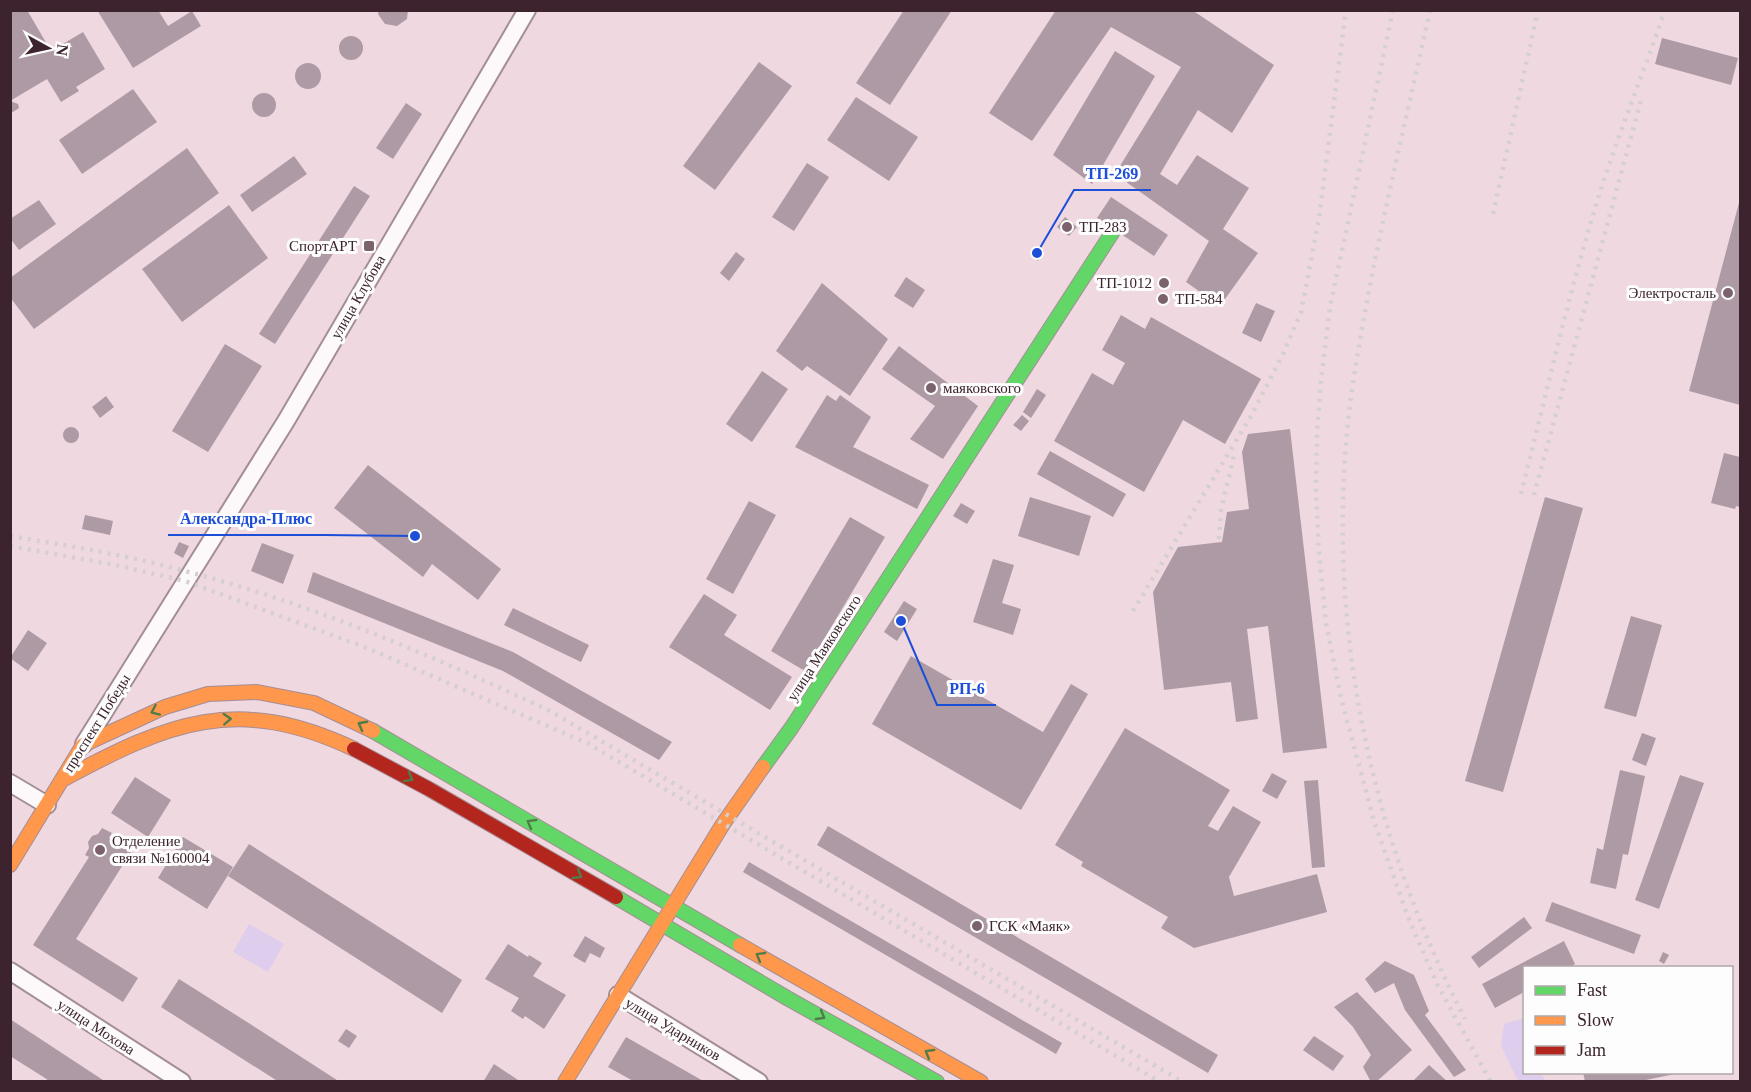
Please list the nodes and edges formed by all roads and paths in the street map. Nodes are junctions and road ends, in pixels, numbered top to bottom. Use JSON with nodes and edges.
{"nodes":[{"id":1,"x":527,"y":10,"type":"edge"},
{"id":2,"x":1112,"y":233,"type":"dead end"},
{"id":3,"x":186,"y":581,"type":"joint"},
{"id":4,"x":84,"y":745,"type":"junction"},
{"id":5,"x":62,"y":780,"type":"junction"},
{"id":6,"x":10,"y":783,"type":"edge"},
{"id":7,"x":47,"y":805,"type":"junction"},
{"id":8,"x":10,"y":866,"type":"edge"},
{"id":9,"x":672,"y":906,"type":"junction"},
{"id":10,"x":661,"y":924,"type":"junction"},
{"id":11,"x":10,"y":971,"type":"edge"},
{"id":12,"x":618,"y":995,"type":"junction"},
{"id":13,"x":182,"y":1082,"type":"edge"},
{"id":14,"x":565,"y":1082,"type":"edge"},
{"id":15,"x":759,"y":1082,"type":"edge"},
{"id":16,"x":937,"y":1082,"type":"edge"},
{"id":17,"x":981,"y":1082,"type":"edge"}],
"edges":[{"from":1,"to":3,"type":"street","name":"улица Клубова"},
{"from":2,"to":9,"type":"main road","name":"улица Маяковского"},
{"from":3,"to":4,"type":"street","name":"проспект Победы"},
{"from":4,"to":5,"type":"main road","name":"проспект Победы"},
{"from":9,"to":4,"type":"main road","one_way":true},
{"from":5,"to":7,"type":"main road","name":"проспект Победы"},
{"from":5,"to":10,"type":"main road","one_way":true},
{"from":6,"to":7,"type":"street"},
{"from":7,"to":8,"type":"main road","name":"проспект Победы"},
{"from":9,"to":10,"type":"main road","name":"улица Маяковского"},
{"from":17,"to":9,"type":"main road","one_way":true},
{"from":10,"to":12,"type":"main road","name":"улица Маяковского"},
{"from":10,"to":16,"type":"main road","one_way":true},
{"from":11,"to":13,"type":"street","name":"улица Мохова"},
{"from":12,"to":14,"type":"main road","name":"улица Маяковского"},
{"from":12,"to":15,"type":"street","name":"улица Ударников"}]}
